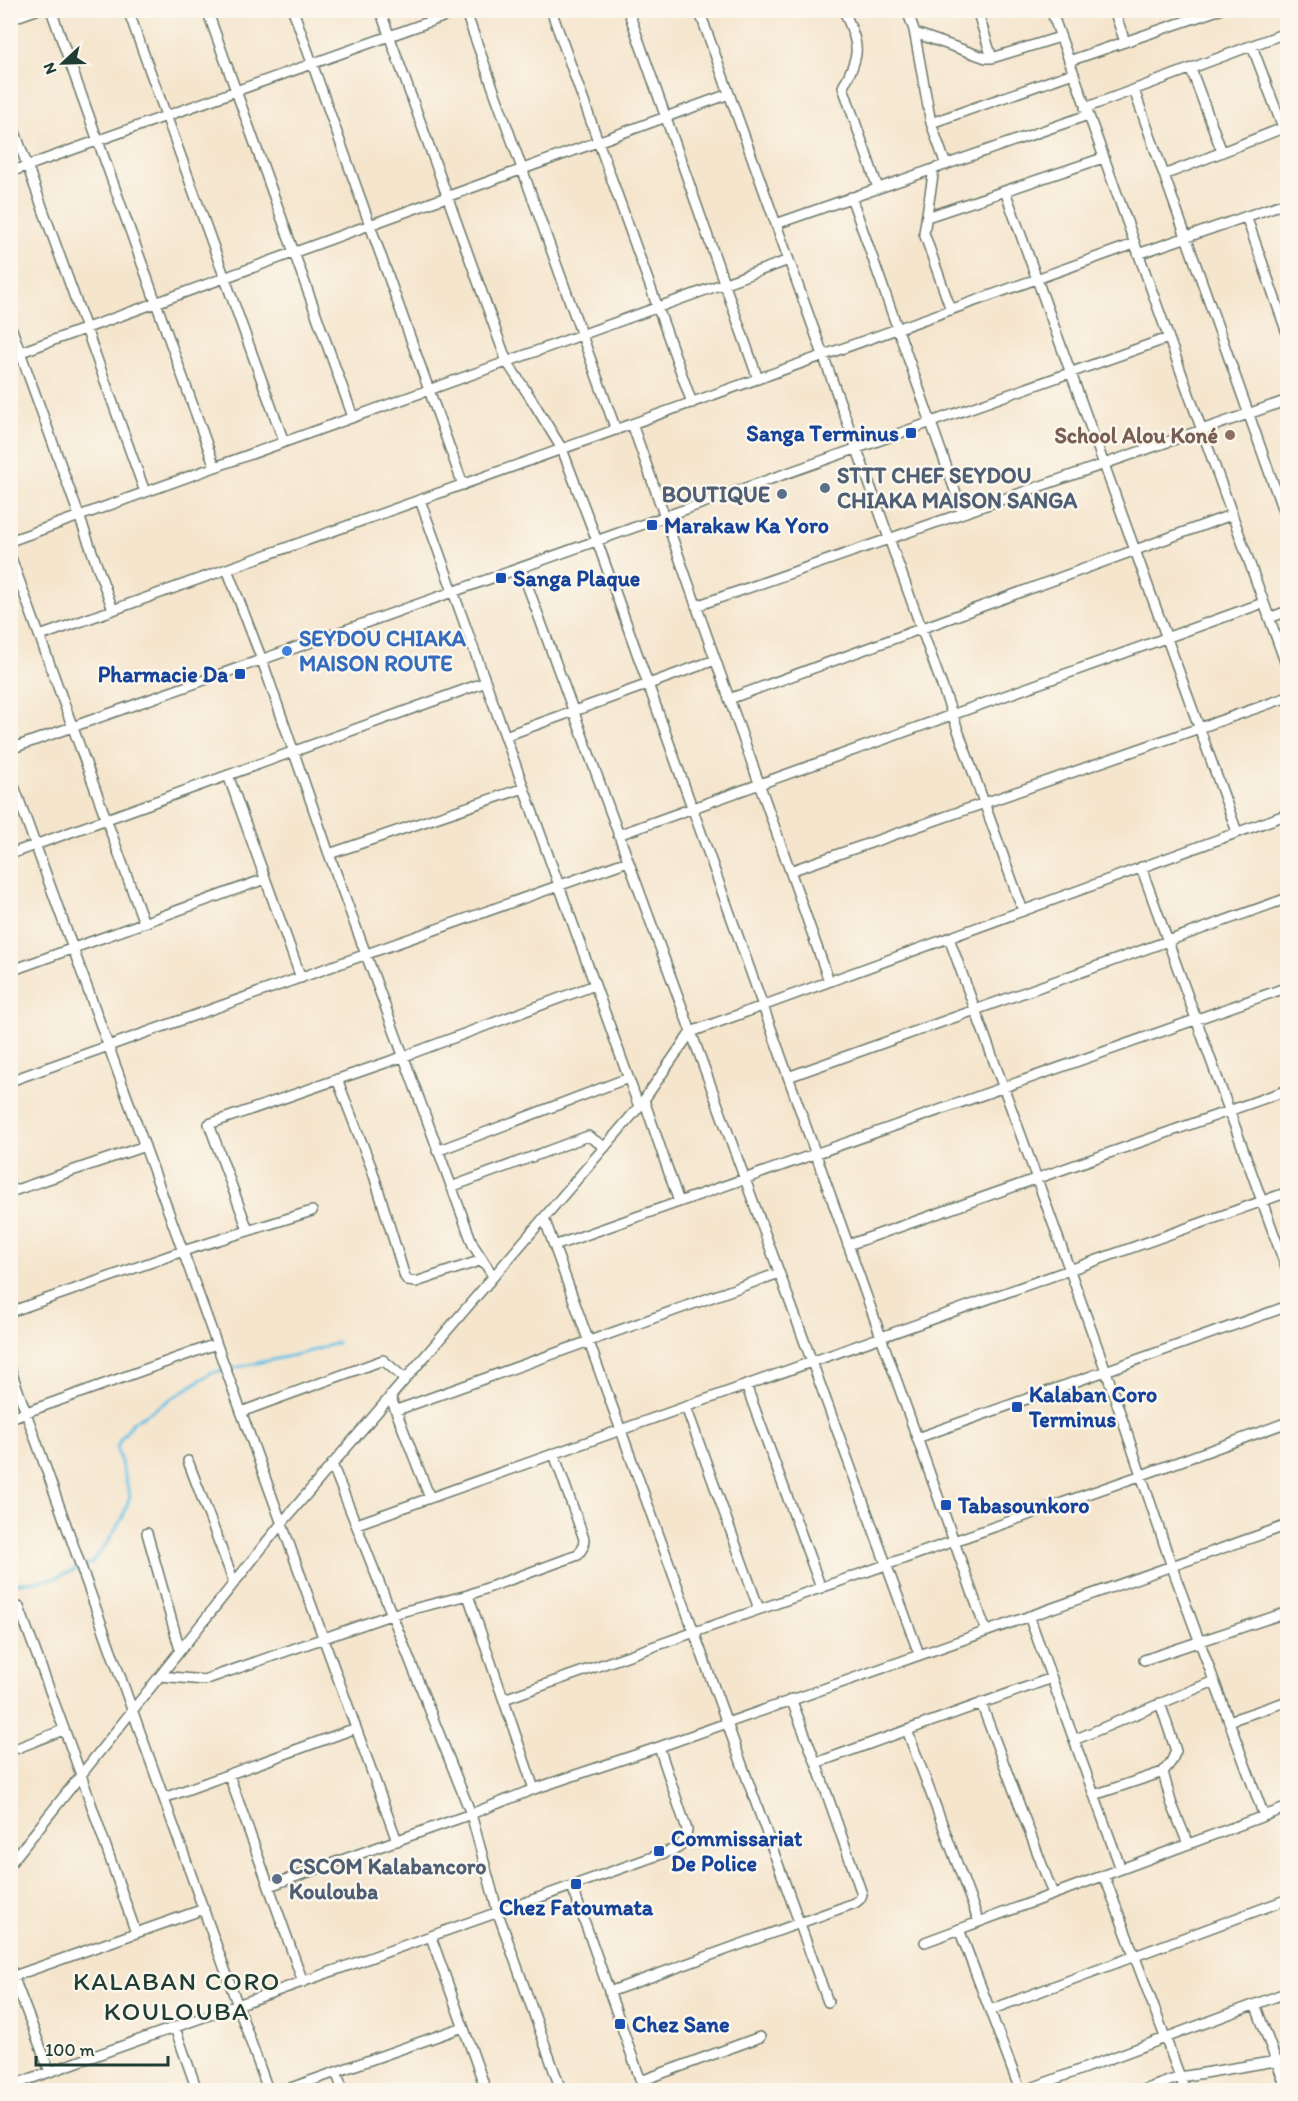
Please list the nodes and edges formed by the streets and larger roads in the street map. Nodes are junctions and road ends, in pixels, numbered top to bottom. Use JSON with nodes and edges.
{"nodes":[{"id":1,"x":36,"y":10,"type":"edge"},
{"id":2,"x":51,"y":10,"type":"edge"},
{"id":3,"x":128,"y":10,"type":"edge"},
{"id":4,"x":207,"y":10,"type":"edge"},
{"id":5,"x":293,"y":10,"type":"edge"},
{"id":6,"x":380,"y":10,"type":"edge"},
{"id":7,"x":464,"y":10,"type":"edge"},
{"id":8,"x":551,"y":10,"type":"edge"},
{"id":9,"x":628,"y":10,"type":"edge"},
{"id":10,"x":699,"y":10,"type":"edge"},
{"id":11,"x":844,"y":10,"type":"edge"},
{"id":12,"x":907,"y":10,"type":"edge"},
{"id":13,"x":977,"y":10,"type":"edge"},
{"id":14,"x":1051,"y":10,"type":"edge"},
{"id":15,"x":1114,"y":10,"type":"edge"},
{"id":16,"x":1218,"y":10,"type":"edge"},
{"id":17,"x":1188,"y":15,"type":"edge"},
{"id":18,"x":10,"y":19,"type":"edge"},
{"id":19,"x":1287,"y":32,"type":"edge"},
{"id":20,"x":915,"y":33,"type":"junction"},
{"id":21,"x":390,"y":36,"type":"junction"},
{"id":22,"x":1060,"y":38,"type":"junction"},
{"id":23,"x":1125,"y":42,"type":"junction"},
{"id":24,"x":1252,"y":46,"type":"junction"},
{"id":25,"x":992,"y":58,"type":"junction"},
{"id":26,"x":1069,"y":61,"type":"junction"},
{"id":27,"x":312,"y":64,"type":"junction"},
{"id":28,"x":1191,"y":69,"type":"junction"},
{"id":29,"x":1073,"y":73,"type":"junction"},
{"id":30,"x":1134,"y":90,"type":"junction"},
{"id":31,"x":236,"y":91,"type":"junction"},
{"id":32,"x":729,"y":94,"type":"junction"},
{"id":33,"x":1087,"y":112,"type":"junction"},
{"id":34,"x":166,"y":116,"type":"junction"},
{"id":35,"x":665,"y":117,"type":"junction"},
{"id":36,"x":10,"y":118,"type":"edge"},
{"id":37,"x":932,"y":123,"type":"junction"},
{"id":38,"x":1285,"y":127,"type":"edge"},
{"id":39,"x":98,"y":141,"type":"junction"},
{"id":40,"x":598,"y":142,"type":"junction"},
{"id":41,"x":1222,"y":152,"type":"junction"},
{"id":42,"x":1103,"y":159,"type":"junction"},
{"id":43,"x":946,"y":165,"type":"junction"},
{"id":44,"x":28,"y":166,"type":"junction"},
{"id":45,"x":934,"y":168,"type":"junction"},
{"id":46,"x":523,"y":169,"type":"junction"},
{"id":47,"x":10,"y":172,"type":"edge"},
{"id":48,"x":1164,"y":175,"type":"junction"},
{"id":49,"x":878,"y":188,"type":"junction"},
{"id":50,"x":1005,"y":191,"type":"junction"},
{"id":51,"x":447,"y":197,"type":"junction"},
{"id":52,"x":851,"y":198,"type":"junction"},
{"id":53,"x":1287,"y":202,"type":"edge"},
{"id":54,"x":1246,"y":216,"type":"junction"},
{"id":55,"x":927,"y":217,"type":"junction"},
{"id":56,"x":776,"y":224,"type":"junction"},
{"id":57,"x":370,"y":225,"type":"junction"},
{"id":58,"x":1186,"y":237,"type":"junction"},
{"id":59,"x":1136,"y":249,"type":"junction"},
{"id":60,"x":294,"y":252,"type":"junction"},
{"id":61,"x":789,"y":260,"type":"junction"},
{"id":62,"x":225,"y":278,"type":"junction"},
{"id":63,"x":1037,"y":279,"type":"junction"},
{"id":64,"x":724,"y":284,"type":"junction"},
{"id":65,"x":156,"y":303,"type":"junction"},
{"id":66,"x":658,"y":307,"type":"junction"},
{"id":67,"x":951,"y":310,"type":"junction"},
{"id":68,"x":10,"y":324,"type":"edge"},
{"id":69,"x":86,"y":328,"type":"junction"},
{"id":70,"x":898,"y":329,"type":"junction"},
{"id":71,"x":582,"y":334,"type":"junction"},
{"id":72,"x":1287,"y":336,"type":"edge"},
{"id":73,"x":1168,"y":338,"type":"junction"},
{"id":74,"x":21,"y":352,"type":"junction"},
{"id":75,"x":10,"y":356,"type":"edge"},
{"id":76,"x":823,"y":356,"type":"junction"},
{"id":77,"x":507,"y":362,"type":"junction"},
{"id":78,"x":1071,"y":372,"type":"junction"},
{"id":79,"x":758,"y":379,"type":"junction"},
{"id":80,"x":429,"y":390,"type":"junction"},
{"id":81,"x":1287,"y":400,"type":"edge"},
{"id":82,"x":692,"y":403,"type":"junction"},
{"id":83,"x":1248,"y":413,"type":"junction"},
{"id":84,"x":353,"y":417,"type":"junction"},
{"id":85,"x":931,"y":422,"type":"junction"},
{"id":86,"x":632,"y":424,"type":"junction"},
{"id":87,"x":616,"y":430,"type":"junction"},
{"id":88,"x":1201,"y":430,"type":"junction"},
{"id":89,"x":284,"y":442,"type":"junction"},
{"id":90,"x":856,"y":448,"type":"junction"},
{"id":91,"x":562,"y":449,"type":"junction"},
{"id":92,"x":1104,"y":464,"type":"junction"},
{"id":93,"x":215,"y":467,"type":"junction"},
{"id":94,"x":463,"y":485,"type":"junction"},
{"id":95,"x":145,"y":492,"type":"junction"},
{"id":96,"x":420,"y":500,"type":"junction"},
{"id":97,"x":963,"y":513,"type":"junction"},
{"id":98,"x":1232,"y":515,"type":"junction"},
{"id":99,"x":80,"y":516,"type":"junction"},
{"id":100,"x":664,"y":517,"type":"junction"},
{"id":101,"x":1287,"y":525,"type":"edge"},
{"id":102,"x":889,"y":539,"type":"junction"},
{"id":103,"x":10,"y":541,"type":"edge"},
{"id":104,"x":597,"y":541,"type":"junction"},
{"id":105,"x":1135,"y":550,"type":"junction"},
{"id":106,"x":10,"y":555,"type":"edge"},
{"id":107,"x":520,"y":568,"type":"junction"},
{"id":108,"x":227,"y":569,"type":"junction"},
{"id":109,"x":453,"y":592,"type":"junction"},
{"id":110,"x":1263,"y":603,"type":"junction"},
{"id":111,"x":696,"y":606,"type":"junction"},
{"id":112,"x":113,"y":610,"type":"junction"},
{"id":113,"x":1287,"y":611,"type":"edge"},
{"id":114,"x":1269,"y":618,"type":"junction"},
{"id":115,"x":921,"y":628,"type":"junction"},
{"id":116,"x":40,"y":636,"type":"junction"},
{"id":117,"x":1166,"y":638,"type":"junction"},
{"id":118,"x":262,"y":660,"type":"junction"},
{"id":119,"x":715,"y":660,"type":"junction"},
{"id":120,"x":1287,"y":670,"type":"edge"},
{"id":121,"x":486,"y":682,"type":"junction"},
{"id":122,"x":648,"y":685,"type":"junction"},
{"id":123,"x":1287,"y":696,"type":"edge"},
{"id":124,"x":729,"y":699,"type":"junction"},
{"id":125,"x":573,"y":711,"type":"junction"},
{"id":126,"x":952,"y":714,"type":"junction"},
{"id":127,"x":73,"y":727,"type":"junction"},
{"id":128,"x":1199,"y":728,"type":"junction"},
{"id":129,"x":505,"y":736,"type":"junction"},
{"id":130,"x":10,"y":749,"type":"edge"},
{"id":131,"x":292,"y":752,"type":"junction"},
{"id":132,"x":10,"y":774,"type":"edge"},
{"id":133,"x":228,"y":775,"type":"junction"},
{"id":134,"x":759,"y":784,"type":"junction"},
{"id":135,"x":524,"y":788,"type":"junction"},
{"id":136,"x":984,"y":803,"type":"junction"},
{"id":137,"x":692,"y":808,"type":"junction"},
{"id":138,"x":1287,"y":814,"type":"edge"},
{"id":139,"x":106,"y":819,"type":"junction"},
{"id":140,"x":1237,"y":832,"type":"junction"},
{"id":141,"x":618,"y":835,"type":"junction"},
{"id":142,"x":36,"y":845,"type":"junction"},
{"id":143,"x":10,"y":854,"type":"edge"},
{"id":144,"x":329,"y":854,"type":"junction"},
{"id":145,"x":628,"y":861,"type":"junction"},
{"id":146,"x":1141,"y":867,"type":"junction"},
{"id":147,"x":790,"y":871,"type":"junction"},
{"id":148,"x":265,"y":879,"type":"junction"},
{"id":149,"x":559,"y":885,"type":"junction"},
{"id":150,"x":1287,"y":898,"type":"edge"},
{"id":151,"x":1023,"y":911,"type":"junction"},
{"id":152,"x":144,"y":923,"type":"junction"},
{"id":153,"x":949,"y":938,"type":"junction"},
{"id":154,"x":1168,"y":941,"type":"junction"},
{"id":155,"x":73,"y":948,"type":"junction"},
{"id":156,"x":366,"y":954,"type":"junction"},
{"id":157,"x":10,"y":971,"type":"edge"},
{"id":158,"x":301,"y":978,"type":"junction"},
{"id":159,"x":829,"y":981,"type":"junction"},
{"id":160,"x":595,"y":985,"type":"junction"},
{"id":161,"x":1287,"y":987,"type":"edge"},
{"id":162,"x":762,"y":1006,"type":"junction"},
{"id":163,"x":975,"y":1010,"type":"junction"},
{"id":164,"x":1196,"y":1019,"type":"junction"},
{"id":165,"x":691,"y":1032,"type":"junction"},
{"id":166,"x":109,"y":1046,"type":"junction"},
{"id":167,"x":402,"y":1057,"type":"junction"},
{"id":168,"x":788,"y":1077,"type":"junction"},
{"id":169,"x":628,"y":1078,"type":"junction"},
{"id":170,"x":337,"y":1079,"type":"junction"},
{"id":171,"x":10,"y":1081,"type":"edge"},
{"id":172,"x":1004,"y":1087,"type":"junction"},
{"id":173,"x":1287,"y":1090,"type":"edge"},
{"id":174,"x":642,"y":1103,"type":"junction"},
{"id":175,"x":1229,"y":1111,"type":"junction"},
{"id":176,"x":145,"y":1146,"type":"junction"},
{"id":177,"x":605,"y":1147,"type":"junction"},
{"id":178,"x":437,"y":1151,"type":"junction"},
{"id":179,"x":815,"y":1154,"type":"junction"},
{"id":180,"x":744,"y":1179,"type":"junction"},
{"id":181,"x":1037,"y":1179,"type":"junction"},
{"id":182,"x":451,"y":1187,"type":"junction"},
{"id":183,"x":10,"y":1192,"type":"edge"},
{"id":184,"x":1287,"y":1192,"type":"edge"},
{"id":185,"x":680,"y":1202,"type":"junction"},
{"id":186,"x":1262,"y":1202,"type":"junction"},
{"id":187,"x":312,"y":1211,"type":"dead end"},
{"id":188,"x":544,"y":1218,"type":"junction"},
{"id":189,"x":248,"y":1230,"type":"junction"},
{"id":190,"x":848,"y":1245,"type":"junction"},
{"id":191,"x":554,"y":1246,"type":"junction"},
{"id":192,"x":183,"y":1251,"type":"junction"},
{"id":193,"x":482,"y":1260,"type":"junction"},
{"id":194,"x":1070,"y":1270,"type":"junction"},
{"id":195,"x":779,"y":1273,"type":"junction"},
{"id":196,"x":1287,"y":1273,"type":"edge"},
{"id":197,"x":493,"y":1276,"type":"junction"},
{"id":198,"x":1287,"y":1306,"type":"edge"},
{"id":199,"x":10,"y":1312,"type":"edge"},
{"id":200,"x":881,"y":1337,"type":"junction"},
{"id":201,"x":589,"y":1342,"type":"junction"},
{"id":202,"x":216,"y":1344,"type":"junction"},
{"id":203,"x":812,"y":1362,"type":"junction"},
{"id":204,"x":10,"y":1368,"type":"edge"},
{"id":205,"x":1106,"y":1371,"type":"junction"},
{"id":206,"x":405,"y":1378,"type":"junction"},
{"id":207,"x":746,"y":1385,"type":"junction"},
{"id":208,"x":390,"y":1396,"type":"junction"},
{"id":209,"x":686,"y":1407,"type":"junction"},
{"id":210,"x":397,"y":1410,"type":"junction"},
{"id":211,"x":26,"y":1412,"type":"junction"},
{"id":212,"x":241,"y":1412,"type":"junction"},
{"id":213,"x":10,"y":1418,"type":"edge"},
{"id":214,"x":1287,"y":1422,"type":"edge"},
{"id":215,"x":621,"y":1430,"type":"junction"},
{"id":216,"x":917,"y":1438,"type":"junction"},
{"id":217,"x":554,"y":1454,"type":"junction"},
{"id":218,"x":188,"y":1461,"type":"dead end"},
{"id":219,"x":332,"y":1464,"type":"junction"},
{"id":220,"x":1142,"y":1475,"type":"junction"},
{"id":221,"x":430,"y":1498,"type":"junction"},
{"id":222,"x":281,"y":1524,"type":"junction"},
{"id":223,"x":357,"y":1524,"type":"junction"},
{"id":224,"x":1287,"y":1525,"type":"edge"},
{"id":225,"x":147,"y":1533,"type":"dead end"},
{"id":226,"x":954,"y":1541,"type":"junction"},
{"id":227,"x":886,"y":1565,"type":"junction"},
{"id":228,"x":1172,"y":1567,"type":"junction"},
{"id":229,"x":234,"y":1582,"type":"junction"},
{"id":230,"x":821,"y":1588,"type":"junction"},
{"id":231,"x":468,"y":1595,"type":"junction"},
{"id":232,"x":20,"y":1607,"type":"dead end"},
{"id":233,"x":759,"y":1609,"type":"junction"},
{"id":234,"x":1287,"y":1612,"type":"edge"},
{"id":235,"x":393,"y":1614,"type":"junction"},
{"id":236,"x":1029,"y":1616,"type":"junction"},
{"id":237,"x":986,"y":1631,"type":"junction"},
{"id":238,"x":694,"y":1632,"type":"junction"},
{"id":239,"x":323,"y":1639,"type":"junction"},
{"id":240,"x":1200,"y":1641,"type":"junction"},
{"id":241,"x":180,"y":1650,"type":"junction"},
{"id":242,"x":919,"y":1654,"type":"junction"},
{"id":243,"x":1144,"y":1660,"type":"dead end"},
{"id":244,"x":160,"y":1676,"type":"junction"},
{"id":245,"x":1052,"y":1678,"type":"junction"},
{"id":246,"x":1214,"y":1681,"type":"junction"},
{"id":247,"x":504,"y":1699,"type":"junction"},
{"id":248,"x":791,"y":1700,"type":"junction"},
{"id":249,"x":1287,"y":1701,"type":"edge"},
{"id":250,"x":981,"y":1703,"type":"junction"},
{"id":251,"x":1160,"y":1703,"type":"junction"},
{"id":252,"x":133,"y":1709,"type":"junction"},
{"id":253,"x":1229,"y":1721,"type":"junction"},
{"id":254,"x":727,"y":1723,"type":"junction"},
{"id":255,"x":356,"y":1728,"type":"junction"},
{"id":256,"x":63,"y":1730,"type":"junction"},
{"id":257,"x":907,"y":1730,"type":"junction"},
{"id":258,"x":1074,"y":1740,"type":"junction"},
{"id":259,"x":659,"y":1747,"type":"junction"},
{"id":260,"x":10,"y":1751,"type":"edge"},
{"id":261,"x":816,"y":1763,"type":"junction"},
{"id":262,"x":1163,"y":1772,"type":"junction"},
{"id":263,"x":81,"y":1775,"type":"junction"},
{"id":264,"x":229,"y":1775,"type":"junction"},
{"id":265,"x":534,"y":1789,"type":"junction"},
{"id":266,"x":1094,"y":1796,"type":"junction"},
{"id":267,"x":164,"y":1798,"type":"junction"},
{"id":268,"x":1287,"y":1807,"type":"edge"},
{"id":269,"x":471,"y":1814,"type":"junction"},
{"id":270,"x":1264,"y":1816,"type":"junction"},
{"id":271,"x":397,"y":1841,"type":"junction"},
{"id":272,"x":1188,"y":1844,"type":"junction"},
{"id":273,"x":10,"y":1864,"type":"edge"},
{"id":274,"x":1120,"y":1869,"type":"junction"},
{"id":275,"x":1104,"y":1875,"type":"junction"},
{"id":276,"x":269,"y":1886,"type":"junction"},
{"id":277,"x":572,"y":1886,"type":"junction"},
{"id":278,"x":1053,"y":1894,"type":"junction"},
{"id":279,"x":1287,"y":1899,"type":"edge"},
{"id":280,"x":204,"y":1909,"type":"junction"},
{"id":281,"x":498,"y":1913,"type":"junction"},
{"id":282,"x":979,"y":1922,"type":"junction"},
{"id":283,"x":800,"y":1923,"type":"junction"},
{"id":284,"x":959,"y":1929,"type":"junction"},
{"id":285,"x":136,"y":1933,"type":"junction"},
{"id":286,"x":431,"y":1937,"type":"junction"},
{"id":287,"x":925,"y":1942,"type":"dead end"},
{"id":288,"x":1134,"y":1956,"type":"junction"},
{"id":289,"x":12,"y":1972,"type":"edge"},
{"id":290,"x":303,"y":1982,"type":"junction"},
{"id":291,"x":609,"y":1992,"type":"junction"},
{"id":292,"x":1287,"y":1992,"type":"edge"},
{"id":293,"x":828,"y":2002,"type":"dead end"},
{"id":294,"x":1255,"y":2004,"type":"junction"},
{"id":295,"x":238,"y":2006,"type":"junction"},
{"id":296,"x":990,"y":2010,"type":"junction"},
{"id":297,"x":463,"y":2027,"type":"junction"},
{"id":298,"x":175,"y":2028,"type":"junction"},
{"id":299,"x":760,"y":2037,"type":"dead end"},
{"id":300,"x":1165,"y":2038,"type":"junction"},
{"id":301,"x":1287,"y":2059,"type":"edge"},
{"id":302,"x":1276,"y":2061,"type":"junction"},
{"id":303,"x":50,"y":2072,"type":"junction"},
{"id":304,"x":336,"y":2072,"type":"junction"},
{"id":305,"x":1180,"y":2077,"type":"junction"},
{"id":306,"x":10,"y":2086,"type":"edge"},
{"id":307,"x":642,"y":2086,"type":"edge"},
{"id":308,"x":197,"y":2091,"type":"edge"},
{"id":309,"x":268,"y":2091,"type":"edge"},
{"id":310,"x":285,"y":2091,"type":"edge"},
{"id":311,"x":343,"y":2091,"type":"edge"},
{"id":312,"x":486,"y":2091,"type":"edge"},
{"id":313,"x":561,"y":2091,"type":"edge"},
{"id":314,"x":1020,"y":2091,"type":"edge"},
{"id":315,"x":1026,"y":2091,"type":"edge"},
{"id":316,"x":1144,"y":2091,"type":"edge"},
{"id":317,"x":1185,"y":2091,"type":"edge"},
{"id":318,"x":1287,"y":2091,"type":"edge"}],
"edges":[{"from":1,"to":18,"type":"street"},
{"from":2,"to":39,"type":"street"},
{"from":3,"to":34,"type":"street"},
{"from":4,"to":31,"type":"street"},
{"from":5,"to":27,"type":"street"},
{"from":6,"to":21,"type":"street"},
{"from":7,"to":21,"type":"street"},
{"from":7,"to":46,"type":"street"},
{"from":8,"to":40,"type":"street"},
{"from":9,"to":35,"type":"street"},
{"from":10,"to":32,"type":"street"},
{"from":11,"to":49,"type":"street"},
{"from":12,"to":20,"type":"street"},
{"from":13,"to":25,"type":"street"},
{"from":14,"to":22,"type":"street"},
{"from":15,"to":23,"type":"street"},
{"from":16,"to":17,"type":"street"},
{"from":17,"to":23,"type":"street"},
{"from":19,"to":24,"type":"street"},
{"from":20,"to":25,"type":"street"},
{"from":20,"to":37,"type":"street"},
{"from":21,"to":27,"type":"street"},
{"from":21,"to":51,"type":"street"},
{"from":22,"to":25,"type":"street"},
{"from":22,"to":26,"type":"street"},
{"from":23,"to":26,"type":"street"},
{"from":24,"to":28,"type":"street"},
{"from":24,"to":38,"type":"street"},
{"from":26,"to":29,"type":"street"},
{"from":27,"to":31,"type":"street"},
{"from":27,"to":57,"type":"street"},
{"from":28,"to":30,"type":"street"},
{"from":28,"to":41,"type":"street"},
{"from":29,"to":33,"type":"street"},
{"from":29,"to":37,"type":"street"},
{"from":30,"to":33,"type":"street"},
{"from":30,"to":48,"type":"street"},
{"from":31,"to":34,"type":"street"},
{"from":31,"to":60,"type":"street"},
{"from":32,"to":35,"type":"street"},
{"from":32,"to":56,"type":"street"},
{"from":33,"to":42,"type":"street"},
{"from":33,"to":43,"type":"street"},
{"from":34,"to":39,"type":"street"},
{"from":34,"to":62,"type":"street"},
{"from":35,"to":40,"type":"street"},
{"from":35,"to":64,"type":"street"},
{"from":36,"to":44,"type":"street"},
{"from":37,"to":43,"type":"street"},
{"from":38,"to":41,"type":"street"},
{"from":39,"to":44,"type":"street"},
{"from":39,"to":65,"type":"street"},
{"from":40,"to":46,"type":"street"},
{"from":40,"to":66,"type":"street"},
{"from":41,"to":48,"type":"street"},
{"from":42,"to":50,"type":"street"},
{"from":42,"to":59,"type":"street"},
{"from":43,"to":45,"type":"street"},
{"from":44,"to":47,"type":"street"},
{"from":44,"to":69,"type":"street"},
{"from":45,"to":49,"type":"street"},
{"from":45,"to":55,"type":"street"},
{"from":46,"to":51,"type":"street"},
{"from":46,"to":71,"type":"street"},
{"from":48,"to":58,"type":"street"},
{"from":49,"to":52,"type":"street"},
{"from":50,"to":55,"type":"street"},
{"from":50,"to":63,"type":"street"},
{"from":51,"to":57,"type":"street"},
{"from":51,"to":77,"type":"street"},
{"from":52,"to":56,"type":"street"},
{"from":52,"to":70,"type":"street"},
{"from":53,"to":54,"type":"street"},
{"from":54,"to":58,"type":"street"},
{"from":54,"to":72,"type":"street"},
{"from":55,"to":67,"type":"street"},
{"from":56,"to":61,"type":"street"},
{"from":57,"to":60,"type":"street"},
{"from":57,"to":80,"type":"street"},
{"from":58,"to":59,"type":"street"},
{"from":58,"to":83,"type":"street"},
{"from":59,"to":63,"type":"street"},
{"from":59,"to":73,"type":"street"},
{"from":60,"to":62,"type":"street"},
{"from":60,"to":84,"type":"street"},
{"from":61,"to":64,"type":"street"},
{"from":61,"to":76,"type":"street"},
{"from":62,"to":65,"type":"street"},
{"from":62,"to":89,"type":"street"},
{"from":63,"to":67,"type":"street"},
{"from":63,"to":78,"type":"street"},
{"from":64,"to":66,"type":"street"},
{"from":64,"to":79,"type":"street"},
{"from":65,"to":69,"type":"street"},
{"from":65,"to":93,"type":"street"},
{"from":66,"to":71,"type":"street"},
{"from":66,"to":82,"type":"street"},
{"from":67,"to":70,"type":"street"},
{"from":68,"to":74,"type":"street"},
{"from":69,"to":74,"type":"street"},
{"from":69,"to":95,"type":"street"},
{"from":70,"to":76,"type":"street"},
{"from":70,"to":85,"type":"street"},
{"from":71,"to":77,"type":"street"},
{"from":71,"to":87,"type":"street"},
{"from":73,"to":78,"type":"street"},
{"from":73,"to":88,"type":"street"},
{"from":74,"to":75,"type":"street"},
{"from":74,"to":99,"type":"street"},
{"from":76,"to":79,"type":"street"},
{"from":76,"to":90,"type":"street"},
{"from":77,"to":80,"type":"street"},
{"from":77,"to":91,"type":"street"},
{"from":78,"to":85,"type":"street"},
{"from":78,"to":92,"type":"street"},
{"from":79,"to":82,"type":"street"},
{"from":80,"to":84,"type":"street"},
{"from":80,"to":94,"type":"street"},
{"from":81,"to":83,"type":"street"},
{"from":82,"to":86,"type":"street"},
{"from":83,"to":88,"type":"street"},
{"from":83,"to":101,"type":"street"},
{"from":84,"to":89,"type":"street"},
{"from":85,"to":90,"type":"street"},
{"from":85,"to":97,"type":"street"},
{"from":86,"to":87,"type":"street"},
{"from":86,"to":100,"type":"street"},
{"from":87,"to":91,"type":"street"},
{"from":88,"to":92,"type":"street"},
{"from":88,"to":98,"type":"street"},
{"from":89,"to":93,"type":"street"},
{"from":90,"to":100,"type":"street"},
{"from":90,"to":102,"type":"street"},
{"from":91,"to":94,"type":"street"},
{"from":91,"to":104,"type":"street"},
{"from":92,"to":97,"type":"street"},
{"from":92,"to":105,"type":"street"},
{"from":93,"to":95,"type":"street"},
{"from":94,"to":96,"type":"street"},
{"from":95,"to":99,"type":"street"},
{"from":96,"to":108,"type":"street"},
{"from":96,"to":109,"type":"street"},
{"from":97,"to":102,"type":"street"},
{"from":98,"to":105,"type":"street"},
{"from":98,"to":110,"type":"street"},
{"from":99,"to":103,"type":"street"},
{"from":99,"to":112,"type":"street"},
{"from":100,"to":104,"type":"street"},
{"from":100,"to":111,"type":"street"},
{"from":102,"to":111,"type":"street"},
{"from":102,"to":115,"type":"street"},
{"from":104,"to":107,"type":"street"},
{"from":104,"to":122,"type":"street"},
{"from":105,"to":115,"type":"street"},
{"from":105,"to":117,"type":"street"},
{"from":106,"to":116,"type":"street"},
{"from":107,"to":109,"type":"street"},
{"from":107,"to":125,"type":"street"},
{"from":108,"to":112,"type":"street"},
{"from":108,"to":118,"type":"street"},
{"from":109,"to":118,"type":"street"},
{"from":109,"to":121,"type":"street"},
{"from":110,"to":114,"type":"street"},
{"from":110,"to":117,"type":"street"},
{"from":111,"to":119,"type":"street"},
{"from":112,"to":116,"type":"street"},
{"from":113,"to":114,"type":"street"},
{"from":114,"to":120,"type":"street"},
{"from":115,"to":124,"type":"street"},
{"from":115,"to":126,"type":"street"},
{"from":116,"to":127,"type":"street"},
{"from":117,"to":126,"type":"street"},
{"from":117,"to":128,"type":"street"},
{"from":118,"to":127,"type":"street"},
{"from":118,"to":131,"type":"street"},
{"from":119,"to":122,"type":"street"},
{"from":119,"to":124,"type":"street"},
{"from":121,"to":129,"type":"street"},
{"from":121,"to":131,"type":"street"},
{"from":122,"to":125,"type":"street"},
{"from":122,"to":137,"type":"street"},
{"from":123,"to":128,"type":"street"},
{"from":124,"to":134,"type":"street"},
{"from":125,"to":129,"type":"street"},
{"from":125,"to":141,"type":"street"},
{"from":126,"to":134,"type":"street"},
{"from":126,"to":136,"type":"street"},
{"from":127,"to":130,"type":"street"},
{"from":127,"to":139,"type":"street"},
{"from":128,"to":136,"type":"street"},
{"from":128,"to":140,"type":"street"},
{"from":129,"to":135,"type":"street"},
{"from":131,"to":133,"type":"street"},
{"from":131,"to":144,"type":"street"},
{"from":132,"to":142,"type":"street"},
{"from":133,"to":139,"type":"street"},
{"from":133,"to":148,"type":"street"},
{"from":134,"to":137,"type":"street"},
{"from":134,"to":147,"type":"street"},
{"from":135,"to":144,"type":"street"},
{"from":135,"to":149,"type":"street"},
{"from":136,"to":147,"type":"street"},
{"from":136,"to":151,"type":"street"},
{"from":137,"to":141,"type":"street"},
{"from":137,"to":162,"type":"street"},
{"from":138,"to":140,"type":"street"},
{"from":139,"to":142,"type":"street"},
{"from":139,"to":152,"type":"street"},
{"from":140,"to":146,"type":"street"},
{"from":141,"to":145,"type":"street"},
{"from":142,"to":143,"type":"street"},
{"from":142,"to":155,"type":"street"},
{"from":144,"to":156,"type":"street"},
{"from":145,"to":149,"type":"street"},
{"from":145,"to":165,"type":"street"},
{"from":146,"to":151,"type":"street"},
{"from":146,"to":154,"type":"street"},
{"from":147,"to":159,"type":"street"},
{"from":148,"to":152,"type":"street"},
{"from":148,"to":158,"type":"street"},
{"from":149,"to":156,"type":"street"},
{"from":149,"to":160,"type":"street"},
{"from":150,"to":154,"type":"street"},
{"from":151,"to":153,"type":"street"},
{"from":152,"to":155,"type":"street"},
{"from":153,"to":159,"type":"street"},
{"from":153,"to":163,"type":"street"},
{"from":154,"to":163,"type":"street"},
{"from":154,"to":164,"type":"street"},
{"from":155,"to":157,"type":"street"},
{"from":155,"to":166,"type":"street"},
{"from":156,"to":158,"type":"street"},
{"from":156,"to":167,"type":"street"},
{"from":158,"to":166,"type":"street"},
{"from":159,"to":162,"type":"street"},
{"from":160,"to":167,"type":"street"},
{"from":160,"to":169,"type":"street"},
{"from":161,"to":164,"type":"street"},
{"from":162,"to":165,"type":"street"},
{"from":162,"to":168,"type":"street"},
{"from":163,"to":168,"type":"street"},
{"from":163,"to":172,"type":"street"},
{"from":164,"to":172,"type":"street"},
{"from":164,"to":175,"type":"street"},
{"from":165,"to":174,"type":"street"},
{"from":165,"to":180,"type":"street"},
{"from":166,"to":171,"type":"street"},
{"from":166,"to":176,"type":"street"},
{"from":167,"to":170,"type":"street"},
{"from":167,"to":178,"type":"street"},
{"from":168,"to":179,"type":"street"},
{"from":169,"to":174,"type":"street"},
{"from":169,"to":178,"type":"street"},
{"from":170,"to":189,"type":"street"},
{"from":170,"to":193,"type":"street"},
{"from":172,"to":179,"type":"street"},
{"from":172,"to":181,"type":"street"},
{"from":173,"to":175,"type":"street"},
{"from":174,"to":177,"type":"street"},
{"from":174,"to":185,"type":"street"},
{"from":175,"to":181,"type":"street"},
{"from":175,"to":186,"type":"street"},
{"from":176,"to":183,"type":"street"},
{"from":176,"to":192,"type":"street"},
{"from":177,"to":182,"type":"street"},
{"from":177,"to":188,"type":"street"},
{"from":178,"to":182,"type":"street"},
{"from":179,"to":180,"type":"street"},
{"from":179,"to":190,"type":"street"},
{"from":180,"to":185,"type":"street"},
{"from":180,"to":195,"type":"street"},
{"from":181,"to":190,"type":"street"},
{"from":181,"to":194,"type":"street"},
{"from":182,"to":193,"type":"street"},
{"from":184,"to":186,"type":"street"},
{"from":185,"to":191,"type":"street"},
{"from":186,"to":194,"type":"street"},
{"from":186,"to":196,"type":"street"},
{"from":187,"to":189,"type":"street"},
{"from":188,"to":191,"type":"street"},
{"from":188,"to":197,"type":"street"},
{"from":189,"to":192,"type":"street"},
{"from":190,"to":200,"type":"street"},
{"from":191,"to":201,"type":"street"},
{"from":192,"to":199,"type":"street"},
{"from":192,"to":202,"type":"street"},
{"from":193,"to":197,"type":"street"},
{"from":194,"to":200,"type":"street"},
{"from":194,"to":205,"type":"street"},
{"from":195,"to":201,"type":"street"},
{"from":195,"to":203,"type":"street"},
{"from":197,"to":206,"type":"street"},
{"from":198,"to":205,"type":"street"},
{"from":200,"to":203,"type":"street"},
{"from":200,"to":216,"type":"street"},
{"from":201,"to":210,"type":"street"},
{"from":201,"to":215,"type":"street"},
{"from":202,"to":211,"type":"street"},
{"from":202,"to":212,"type":"street"},
{"from":203,"to":207,"type":"street"},
{"from":203,"to":227,"type":"street"},
{"from":204,"to":211,"type":"street"},
{"from":205,"to":216,"type":"street"},
{"from":205,"to":220,"type":"street"},
{"from":206,"to":208,"type":"street"},
{"from":206,"to":212,"type":"street"},
{"from":207,"to":209,"type":"street"},
{"from":207,"to":230,"type":"street"},
{"from":208,"to":210,"type":"street"},
{"from":208,"to":219,"type":"street"},
{"from":209,"to":215,"type":"street"},
{"from":209,"to":233,"type":"street"},
{"from":210,"to":221,"type":"street"},
{"from":211,"to":213,"type":"street"},
{"from":211,"to":252,"type":"street"},
{"from":212,"to":222,"type":"street"},
{"from":214,"to":220,"type":"street"},
{"from":215,"to":217,"type":"street"},
{"from":215,"to":238,"type":"street"},
{"from":216,"to":226,"type":"street"},
{"from":217,"to":221,"type":"street"},
{"from":217,"to":231,"type":"street"},
{"from":218,"to":229,"type":"street"},
{"from":219,"to":222,"type":"street"},
{"from":219,"to":223,"type":"street"},
{"from":220,"to":226,"type":"street"},
{"from":220,"to":228,"type":"street"},
{"from":221,"to":223,"type":"street"},
{"from":222,"to":229,"type":"street"},
{"from":222,"to":239,"type":"street"},
{"from":223,"to":235,"type":"street"},
{"from":224,"to":228,"type":"street"},
{"from":225,"to":241,"type":"street"},
{"from":226,"to":227,"type":"street"},
{"from":226,"to":237,"type":"street"},
{"from":227,"to":230,"type":"street"},
{"from":227,"to":242,"type":"street"},
{"from":228,"to":236,"type":"street"},
{"from":228,"to":240,"type":"street"},
{"from":229,"to":241,"type":"street"},
{"from":230,"to":233,"type":"street"},
{"from":231,"to":235,"type":"street"},
{"from":231,"to":247,"type":"street"},
{"from":232,"to":256,"type":"street"},
{"from":233,"to":238,"type":"street"},
{"from":234,"to":240,"type":"street"},
{"from":235,"to":239,"type":"street"},
{"from":235,"to":269,"type":"street"},
{"from":236,"to":237,"type":"street"},
{"from":236,"to":245,"type":"street"},
{"from":237,"to":242,"type":"street"},
{"from":238,"to":247,"type":"street"},
{"from":238,"to":254,"type":"street"},
{"from":239,"to":244,"type":"street"},
{"from":239,"to":255,"type":"street"},
{"from":240,"to":243,"type":"street"},
{"from":240,"to":246,"type":"street"},
{"from":241,"to":244,"type":"street"},
{"from":242,"to":248,"type":"street"},
{"from":244,"to":252,"type":"street"},
{"from":245,"to":250,"type":"street"},
{"from":245,"to":258,"type":"street"},
{"from":246,"to":251,"type":"street"},
{"from":246,"to":253,"type":"street"},
{"from":247,"to":265,"type":"street"},
{"from":248,"to":254,"type":"street"},
{"from":248,"to":261,"type":"street"},
{"from":249,"to":253,"type":"street"},
{"from":250,"to":257,"type":"street"},
{"from":250,"to":278,"type":"street"},
{"from":251,"to":258,"type":"street"},
{"from":251,"to":262,"type":"street"},
{"from":252,"to":263,"type":"street"},
{"from":252,"to":267,"type":"street"},
{"from":253,"to":270,"type":"street"},
{"from":254,"to":259,"type":"street"},
{"from":254,"to":283,"type":"street"},
{"from":255,"to":264,"type":"street"},
{"from":255,"to":271,"type":"street"},
{"from":256,"to":260,"type":"street"},
{"from":256,"to":263,"type":"street"},
{"from":257,"to":261,"type":"street"},
{"from":257,"to":282,"type":"street"},
{"from":258,"to":266,"type":"street"},
{"from":259,"to":265,"type":"street"},
{"from":259,"to":277,"type":"street"},
{"from":261,"to":283,"type":"street"},
{"from":262,"to":266,"type":"street"},
{"from":262,"to":272,"type":"street"},
{"from":263,"to":273,"type":"street"},
{"from":263,"to":285,"type":"street"},
{"from":264,"to":267,"type":"street"},
{"from":264,"to":276,"type":"street"},
{"from":265,"to":269,"type":"street"},
{"from":266,"to":274,"type":"street"},
{"from":267,"to":280,"type":"street"},
{"from":268,"to":270,"type":"street"},
{"from":269,"to":271,"type":"street"},
{"from":269,"to":281,"type":"street"},
{"from":270,"to":272,"type":"street"},
{"from":271,"to":276,"type":"street"},
{"from":272,"to":274,"type":"street"},
{"from":274,"to":275,"type":"street"},
{"from":275,"to":278,"type":"street"},
{"from":275,"to":288,"type":"street"},
{"from":276,"to":290,"type":"street"},
{"from":277,"to":281,"type":"street"},
{"from":277,"to":291,"type":"street"},
{"from":278,"to":282,"type":"street"},
{"from":279,"to":288,"type":"street"},
{"from":280,"to":285,"type":"street"},
{"from":280,"to":295,"type":"street"},
{"from":281,"to":286,"type":"street"},
{"from":281,"to":313,"type":"street"},
{"from":282,"to":284,"type":"street"},
{"from":283,"to":291,"type":"street"},
{"from":283,"to":293,"type":"street"},
{"from":284,"to":287,"type":"street"},
{"from":284,"to":296,"type":"street"},
{"from":285,"to":289,"type":"street"},
{"from":286,"to":290,"type":"street"},
{"from":286,"to":297,"type":"street"},
{"from":288,"to":296,"type":"street"},
{"from":288,"to":300,"type":"street"},
{"from":289,"to":303,"type":"street"},
{"from":290,"to":295,"type":"street"},
{"from":291,"to":307,"type":"street"},
{"from":292,"to":294,"type":"street"},
{"from":294,"to":300,"type":"street"},
{"from":294,"to":302,"type":"street"},
{"from":295,"to":298,"type":"street"},
{"from":295,"to":309,"type":"street"},
{"from":296,"to":314,"type":"street"},
{"from":297,"to":304,"type":"street"},
{"from":297,"to":312,"type":"street"},
{"from":298,"to":303,"type":"street"},
{"from":298,"to":308,"type":"street"},
{"from":299,"to":307,"type":"street"},
{"from":300,"to":305,"type":"street"},
{"from":300,"to":315,"type":"street"},
{"from":301,"to":302,"type":"street"},
{"from":302,"to":305,"type":"street"},
{"from":302,"to":318,"type":"street"},
{"from":303,"to":306,"type":"street"},
{"from":304,"to":310,"type":"street"},
{"from":304,"to":311,"type":"street"},
{"from":305,"to":316,"type":"street"},
{"from":305,"to":317,"type":"street"}]}
